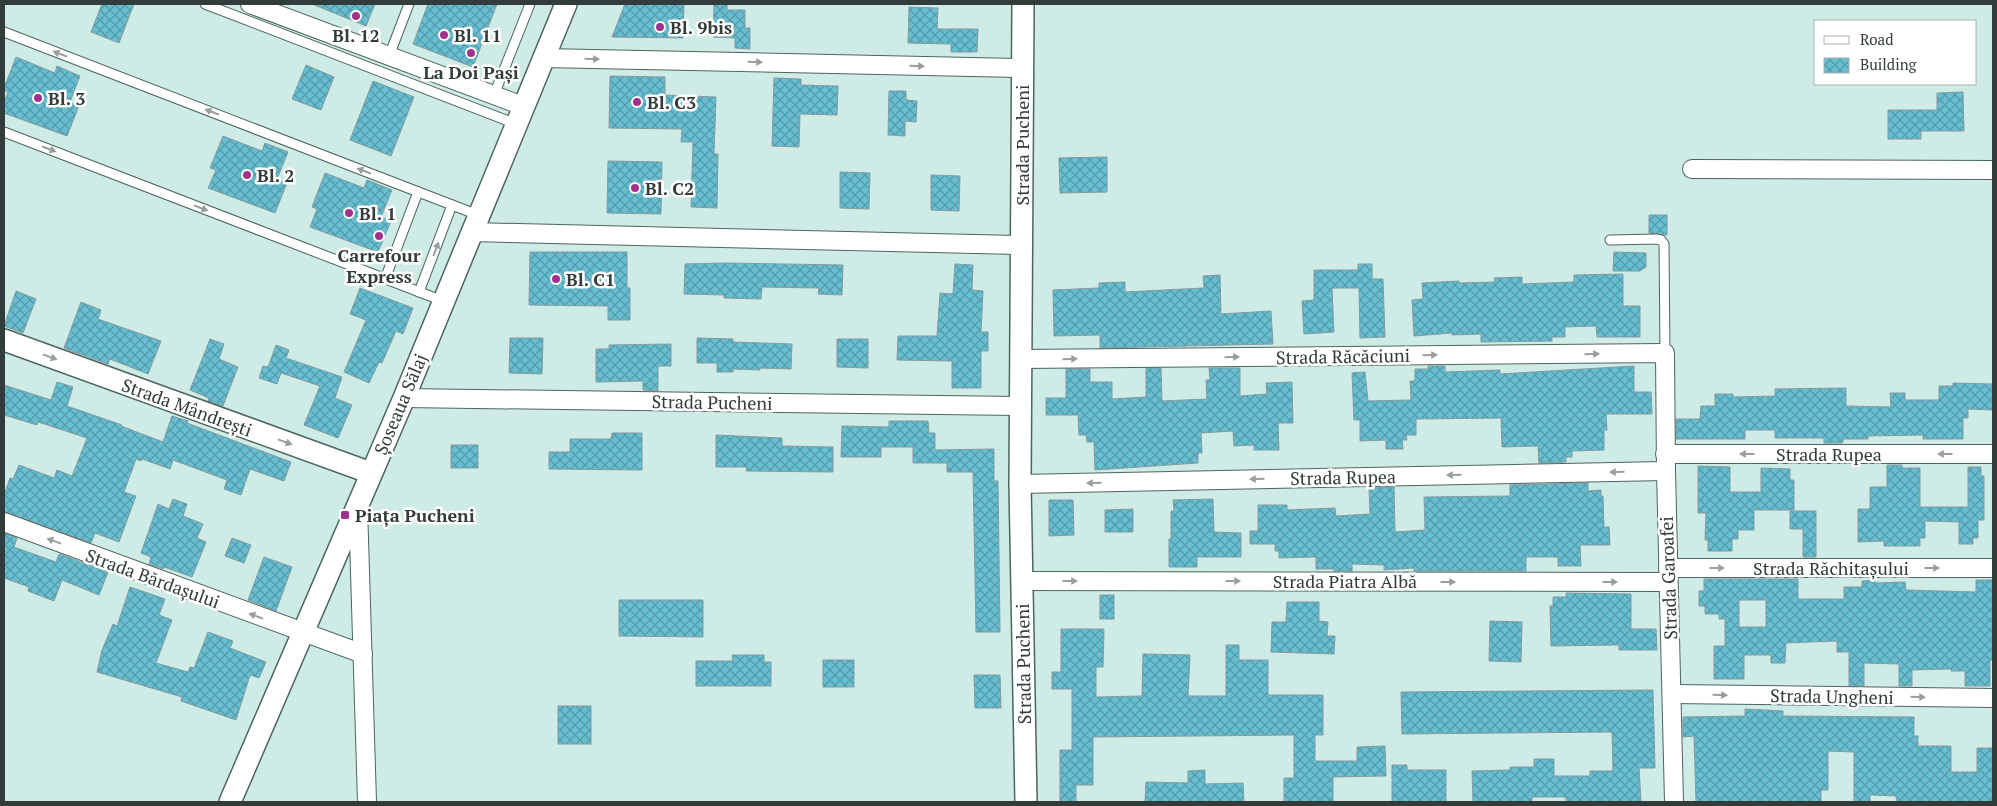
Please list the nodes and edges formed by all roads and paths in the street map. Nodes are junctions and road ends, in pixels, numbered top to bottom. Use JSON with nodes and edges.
{"nodes":[{"id":1,"x":205,"y":4,"type":"edge"},
{"id":2,"x":250,"y":4,"type":"edge"},
{"id":3,"x":409,"y":4,"type":"edge"},
{"id":4,"x":530,"y":4,"type":"edge"},
{"id":5,"x":566,"y":4,"type":"edge"},
{"id":6,"x":1023,"y":4,"type":"edge"},
{"id":7,"x":270,"y":7,"type":"edge"},
{"id":8,"x":4,"y":32,"type":"edge"},
{"id":9,"x":389,"y":56,"type":"junction"},
{"id":10,"x":544,"y":58,"type":"junction"},
{"id":11,"x":1022,"y":68,"type":"junction"},
{"id":12,"x":494,"y":95,"type":"junction"},
{"id":13,"x":520,"y":115,"type":"junction"},
{"id":14,"x":4,"y":132,"type":"edge"},
{"id":15,"x":1692,"y":169,"type":"dead end"},
{"id":16,"x":1993,"y":170,"type":"edge"},
{"id":17,"x":418,"y":192,"type":"junction"},
{"id":18,"x":452,"y":205,"type":"junction"},
{"id":19,"x":475,"y":224,"type":"junction"},
{"id":20,"x":1610,"y":240,"type":"dead end"},
{"id":21,"x":1021,"y":246,"type":"junction"},
{"id":22,"x":385,"y":279,"type":"junction"},
{"id":23,"x":419,"y":292,"type":"junction"},
{"id":24,"x":443,"y":301,"type":"junction"},
{"id":25,"x":4,"y":340,"type":"edge"},
{"id":26,"x":1665,"y":353,"type":"junction"},
{"id":27,"x":1021,"y":359,"type":"junction"},
{"id":28,"x":404,"y":398,"type":"junction"},
{"id":29,"x":1020,"y":406,"type":"junction"},
{"id":30,"x":1993,"y":454,"type":"edge"},
{"id":31,"x":1665,"y":462,"type":"junction"},
{"id":32,"x":371,"y":473,"type":"junction"},
{"id":33,"x":1020,"y":484,"type":"junction"},
{"id":34,"x":358,"y":503,"type":"junction"},
{"id":35,"x":4,"y":522,"type":"edge"},
{"id":36,"x":1993,"y":568,"type":"edge"},
{"id":37,"x":1668,"y":575,"type":"junction"},
{"id":38,"x":1021,"y":581,"type":"junction"},
{"id":39,"x":302,"y":633,"type":"junction"},
{"id":40,"x":363,"y":654,"type":"junction"},
{"id":41,"x":1672,"y":694,"type":"junction"},
{"id":42,"x":1993,"y":698,"type":"edge"},
{"id":43,"x":230,"y":802,"type":"edge"},
{"id":44,"x":368,"y":802,"type":"edge"},
{"id":45,"x":1026,"y":802,"type":"edge"},
{"id":46,"x":1674,"y":802,"type":"edge"}],
"edges":[{"from":1,"to":13,"type":"lane"},
{"from":2,"to":7,"type":"street"},
{"from":3,"to":9,"type":"lane"},
{"from":4,"to":12,"type":"lane"},
{"from":5,"to":10,"type":"street","name":"Șoseaua Sălaj"},
{"from":6,"to":11,"type":"street","name":"Strada Pucheni"},
{"from":7,"to":9,"type":"street"},
{"from":17,"to":8,"type":"lane","one_way":true},
{"from":9,"to":12,"type":"street"},
{"from":10,"to":11,"type":"street","one_way":true},
{"from":10,"to":13,"type":"street","name":"Șoseaua Sălaj"},
{"from":11,"to":21,"type":"street","name":"Strada Pucheni"},
{"from":12,"to":13,"type":"street"},
{"from":13,"to":19,"type":"street","name":"Șoseaua Sălaj"},
{"from":14,"to":22,"type":"lane","one_way":true},
{"from":15,"to":16,"type":"street"},
{"from":17,"to":18,"type":"lane"},
{"from":17,"to":22,"type":"lane"},
{"from":18,"to":19,"type":"lane"},
{"from":23,"to":18,"type":"lane","one_way":true},
{"from":19,"to":21,"type":"street"},
{"from":19,"to":24,"type":"street","name":"Șoseaua Sălaj"},
{"from":20,"to":26,"type":"lane"},
{"from":21,"to":27,"type":"street","name":"Strada Pucheni"},
{"from":22,"to":23,"type":"lane"},
{"from":23,"to":24,"type":"lane"},
{"from":24,"to":28,"type":"street","name":"Șoseaua Sălaj"},
{"from":25,"to":32,"type":"street","name":"Strada Mândrești","one_way":true},
{"from":27,"to":26,"type":"street","name":"Strada Răcăciuni","one_way":true},
{"from":26,"to":31,"type":"street","name":"Strada Garoafei"},
{"from":27,"to":29,"type":"street","name":"Strada Pucheni"},
{"from":28,"to":29,"type":"street","name":"Strada Pucheni"},
{"from":28,"to":32,"type":"street","name":"Șoseaua Sălaj"},
{"from":29,"to":33,"type":"street","name":"Strada Pucheni"},
{"from":30,"to":31,"type":"street","name":"Strada Rupea","one_way":true},
{"from":31,"to":33,"type":"street","name":"Strada Rupea","one_way":true},
{"from":31,"to":37,"type":"street","name":"Strada Garoafei"},
{"from":32,"to":34,"type":"street","name":"Șoseaua Sălaj"},
{"from":33,"to":38,"type":"street","name":"Strada Pucheni"},
{"from":34,"to":39,"type":"street","name":"Șoseaua Sălaj"},
{"from":34,"to":40,"type":"street"},
{"from":39,"to":35,"type":"street","name":"Strada Bărdașului","one_way":true},
{"from":37,"to":36,"type":"street","name":"Strada Răchitașului","one_way":true},
{"from":38,"to":37,"type":"street","name":"Strada Piatra Albă","one_way":true},
{"from":37,"to":41,"type":"street","name":"Strada Garoafei"},
{"from":38,"to":45,"type":"street","name":"Strada Pucheni"},
{"from":39,"to":40,"type":"street","name":"Strada Bărdașului"},
{"from":39,"to":43,"type":"street","name":"Șoseaua Sălaj"},
{"from":40,"to":44,"type":"street"},
{"from":41,"to":42,"type":"street","name":"Strada Ungheni","one_way":true},
{"from":41,"to":46,"type":"street","name":"Strada Garoafei"}]}
